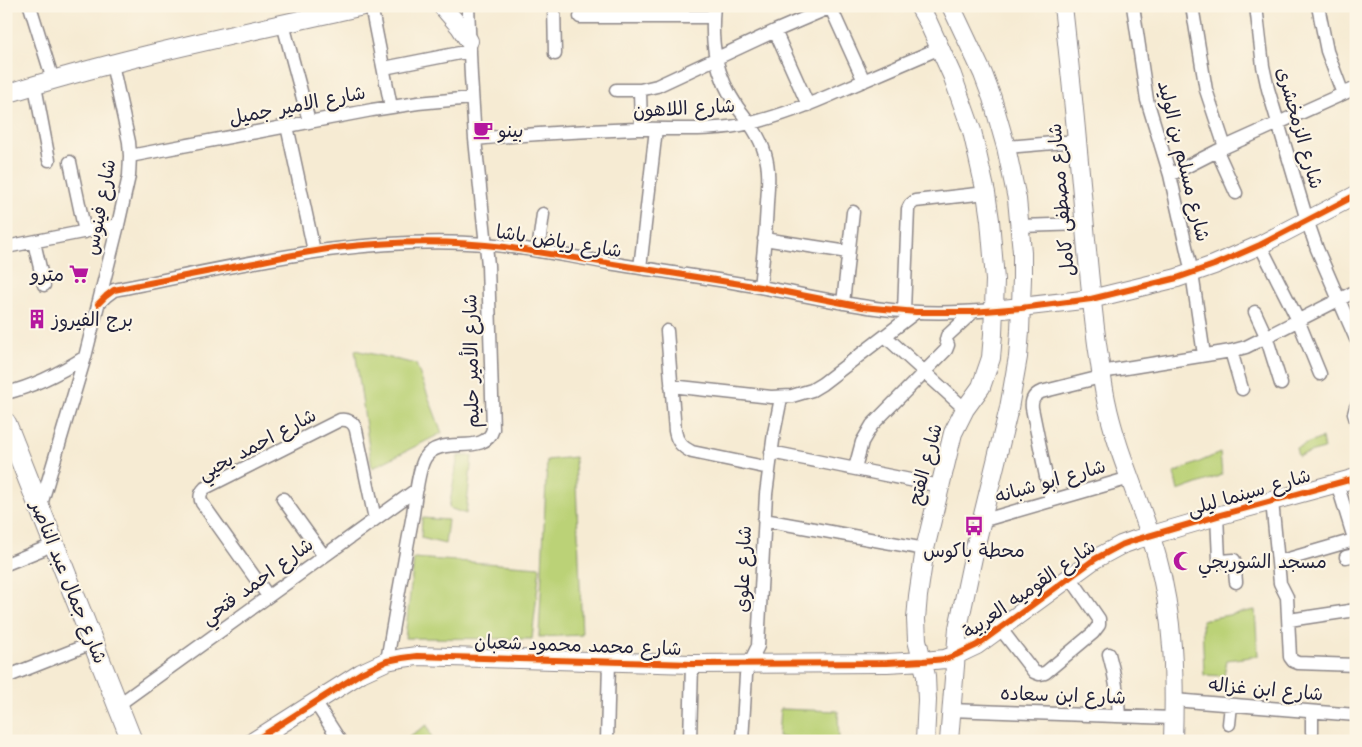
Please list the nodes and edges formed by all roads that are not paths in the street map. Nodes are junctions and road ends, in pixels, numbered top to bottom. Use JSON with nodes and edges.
{"nodes":[{"id":1,"x":30,"y":6,"type":"edge"},
{"id":2,"x":364,"y":6,"type":"edge"},
{"id":3,"x":371,"y":6,"type":"edge"},
{"id":4,"x":442,"y":6,"type":"edge"},
{"id":5,"x":468,"y":6,"type":"edge"},
{"id":6,"x":554,"y":6,"type":"edge"},
{"id":7,"x":830,"y":6,"type":"edge"},
{"id":8,"x":919,"y":6,"type":"edge"},
{"id":9,"x":951,"y":6,"type":"edge"},
{"id":10,"x":1063,"y":6,"type":"edge"},
{"id":11,"x":1133,"y":6,"type":"edge"},
{"id":12,"x":1192,"y":6,"type":"edge"},
{"id":13,"x":1256,"y":6,"type":"edge"},
{"id":14,"x":1318,"y":6,"type":"edge"},
{"id":15,"x":714,"y":12,"type":"edge"},
{"id":16,"x":580,"y":17,"type":"dead end"},
{"id":17,"x":283,"y":24,"type":"junction"},
{"id":18,"x":775,"y":31,"type":"junction"},
{"id":19,"x":469,"y":46,"type":"junction"},
{"id":20,"x":940,"y":48,"type":"junction"},
{"id":21,"x":554,"y":54,"type":"dead end"},
{"id":22,"x":716,"y":58,"type":"junction"},
{"id":23,"x":112,"y":64,"type":"junction"},
{"id":24,"x":384,"y":68,"type":"junction"},
{"id":25,"x":53,"y":80,"type":"junction"},
{"id":26,"x":864,"y":81,"type":"junction"},
{"id":27,"x":34,"y":86,"type":"junction"},
{"id":28,"x":1356,"y":88,"type":"edge"},
{"id":29,"x":616,"y":90,"type":"dead end"},
{"id":30,"x":640,"y":90,"type":"junction"},
{"id":31,"x":6,"y":94,"type":"edge"},
{"id":32,"x":1343,"y":94,"type":"junction"},
{"id":33,"x":472,"y":98,"type":"junction"},
{"id":34,"x":808,"y":105,"type":"junction"},
{"id":35,"x":392,"y":107,"type":"junction"},
{"id":36,"x":309,"y":121,"type":"junction"},
{"id":37,"x":750,"y":123,"type":"junction"},
{"id":38,"x":1279,"y":123,"type":"junction"},
{"id":39,"x":287,"y":126,"type":"junction"},
{"id":40,"x":641,"y":129,"type":"junction"},
{"id":41,"x":656,"y":129,"type":"junction"},
{"id":42,"x":475,"y":139,"type":"junction"},
{"id":43,"x":1077,"y":142,"type":"junction"},
{"id":44,"x":1006,"y":147,"type":"junction"},
{"id":45,"x":1221,"y":149,"type":"junction"},
{"id":46,"x":130,"y":156,"type":"junction"},
{"id":47,"x":50,"y":160,"type":"dead end"},
{"id":48,"x":70,"y":162,"type":"dead end"},
{"id":49,"x":1170,"y":175,"type":"junction"},
{"id":50,"x":986,"y":193,"type":"junction"},
{"id":51,"x":1236,"y":193,"type":"dead end"},
{"id":52,"x":1356,"y":195,"type":"edge"},
{"id":53,"x":853,"y":212,"type":"dead end"},
{"id":54,"x":543,"y":214,"type":"dead end"},
{"id":55,"x":1307,"y":220,"type":"junction"},
{"id":56,"x":1084,"y":224,"type":"junction"},
{"id":57,"x":118,"y":226,"type":"junction"},
{"id":58,"x":1020,"y":226,"type":"junction"},
{"id":59,"x":85,"y":232,"type":"junction"},
{"id":60,"x":764,"y":239,"type":"junction"},
{"id":61,"x":34,"y":242,"type":"junction"},
{"id":62,"x":486,"y":244,"type":"junction"},
{"id":63,"x":1260,"y":245,"type":"junction"},
{"id":64,"x":6,"y":247,"type":"edge"},
{"id":65,"x":314,"y":251,"type":"junction"},
{"id":66,"x":538,"y":251,"type":"junction"},
{"id":67,"x":848,"y":252,"type":"junction"},
{"id":68,"x":640,"y":268,"type":"junction"},
{"id":69,"x":1192,"y":273,"type":"junction"},
{"id":70,"x":44,"y":285,"type":"dead end"},
{"id":71,"x":760,"y":287,"type":"junction"},
{"id":72,"x":1356,"y":291,"type":"edge"},
{"id":73,"x":1091,"y":299,"type":"junction"},
{"id":74,"x":1340,"y":299,"type":"junction"},
{"id":75,"x":843,"y":303,"type":"junction"},
{"id":76,"x":98,"y":304,"type":"junction"},
{"id":77,"x":1021,"y":308,"type":"junction"},
{"id":78,"x":994,"y":310,"type":"junction"},
{"id":79,"x":910,"y":312,"type":"junction"},
{"id":80,"x":973,"y":312,"type":"junction"},
{"id":81,"x":1255,"y":312,"type":"dead end"},
{"id":82,"x":1298,"y":320,"type":"junction"},
{"id":83,"x":667,"y":331,"type":"dead end"},
{"id":84,"x":885,"y":336,"type":"junction"},
{"id":85,"x":1266,"y":336,"type":"junction"},
{"id":86,"x":1356,"y":339,"type":"edge"},
{"id":87,"x":1231,"y":351,"type":"junction"},
{"id":88,"x":1204,"y":355,"type":"junction"},
{"id":89,"x":84,"y":357,"type":"junction"},
{"id":90,"x":924,"y":372,"type":"junction"},
{"id":91,"x":1320,"y":374,"type":"dead end"},
{"id":92,"x":1101,"y":375,"type":"junction"},
{"id":93,"x":1281,"y":384,"type":"dead end"},
{"id":94,"x":671,"y":386,"type":"junction"},
{"id":95,"x":1242,"y":389,"type":"dead end"},
{"id":96,"x":6,"y":393,"type":"edge"},
{"id":97,"x":781,"y":398,"type":"junction"},
{"id":98,"x":1356,"y":407,"type":"edge"},
{"id":99,"x":965,"y":409,"type":"junction"},
{"id":100,"x":1356,"y":420,"type":"edge"},
{"id":101,"x":6,"y":424,"type":"edge"},
{"id":102,"x":771,"y":452,"type":"junction"},
{"id":103,"x":6,"y":459,"type":"edge"},
{"id":104,"x":769,"y":468,"type":"junction"},
{"id":105,"x":856,"y":468,"type":"junction"},
{"id":106,"x":1130,"y":478,"type":"junction"},
{"id":107,"x":1356,"y":478,"type":"edge"},
{"id":108,"x":1337,"y":483,"type":"junction"},
{"id":109,"x":940,"y":486,"type":"junction"},
{"id":110,"x":417,"y":489,"type":"junction"},
{"id":111,"x":283,"y":499,"type":"dead end"},
{"id":112,"x":1051,"y":501,"type":"junction"},
{"id":113,"x":1272,"y":501,"type":"junction"},
{"id":114,"x":40,"y":508,"type":"junction"},
{"id":115,"x":1217,"y":516,"type":"junction"},
{"id":116,"x":375,"y":519,"type":"junction"},
{"id":117,"x":764,"y":520,"type":"junction"},
{"id":118,"x":981,"y":521,"type":"junction"},
{"id":119,"x":1150,"y":536,"type":"junction"},
{"id":120,"x":1355,"y":542,"type":"edge"},
{"id":121,"x":43,"y":549,"type":"junction"},
{"id":122,"x":925,"y":549,"type":"junction"},
{"id":123,"x":324,"y":556,"type":"junction"},
{"id":124,"x":1278,"y":562,"type":"junction"},
{"id":125,"x":6,"y":564,"type":"edge"},
{"id":126,"x":1070,"y":577,"type":"junction"},
{"id":127,"x":1236,"y":582,"type":"dead end"},
{"id":128,"x":268,"y":596,"type":"junction"},
{"id":129,"x":1356,"y":610,"type":"edge"},
{"id":130,"x":1289,"y":620,"type":"junction"},
{"id":131,"x":1000,"y":628,"type":"junction"},
{"id":132,"x":82,"y":646,"type":"junction"},
{"id":133,"x":1109,"y":654,"type":"dead end"},
{"id":134,"x":956,"y":655,"type":"junction"},
{"id":135,"x":387,"y":661,"type":"junction"},
{"id":136,"x":923,"y":661,"type":"junction"},
{"id":137,"x":609,"y":662,"type":"junction"},
{"id":138,"x":692,"y":664,"type":"junction"},
{"id":139,"x":749,"y":664,"type":"junction"},
{"id":140,"x":1356,"y":665,"type":"edge"},
{"id":141,"x":6,"y":677,"type":"edge"},
{"id":142,"x":1174,"y":700,"type":"junction"},
{"id":143,"x":315,"y":702,"type":"junction"},
{"id":144,"x":118,"y":704,"type":"junction"},
{"id":145,"x":1231,"y":705,"type":"junction"},
{"id":146,"x":950,"y":710,"type":"junction"},
{"id":147,"x":1312,"y":712,"type":"junction"},
{"id":148,"x":1356,"y":715,"type":"edge"},
{"id":149,"x":1118,"y":716,"type":"junction"},
{"id":150,"x":1173,"y":718,"type":"junction"},
{"id":151,"x":1229,"y":724,"type":"dead end"},
{"id":152,"x":1312,"y":732,"type":"dead end"},
{"id":153,"x":276,"y":735,"type":"edge"},
{"id":154,"x":120,"y":741,"type":"edge"},
{"id":155,"x":132,"y":741,"type":"edge"},
{"id":156,"x":254,"y":741,"type":"edge"},
{"id":157,"x":340,"y":741,"type":"edge"},
{"id":158,"x":607,"y":741,"type":"edge"},
{"id":159,"x":690,"y":741,"type":"edge"},
{"id":160,"x":742,"y":741,"type":"edge"},
{"id":161,"x":925,"y":741,"type":"edge"},
{"id":162,"x":949,"y":741,"type":"edge"},
{"id":163,"x":1172,"y":741,"type":"edge"}],
"edges":[{"from":1,"to":25,"type":"street"},
{"from":2,"to":17,"type":"street"},
{"from":3,"to":24,"type":"street"},
{"from":4,"to":19,"type":"street"},
{"from":5,"to":19,"type":"street","name":"شارع الأمير حليم"},
{"from":6,"to":21,"type":"street"},
{"from":7,"to":18,"type":"street"},
{"from":7,"to":26,"type":"street"},
{"from":8,"to":20,"type":"street","name":"شارع الفتح"},
{"from":9,"to":44,"type":"street"},
{"from":10,"to":43,"type":"street","name":"شارع مصطفى كامل"},
{"from":11,"to":49,"type":"street","name":"شارع مسلم بن الوليد"},
{"from":12,"to":45,"type":"street"},
{"from":13,"to":38,"type":"street","name":"شارع الزمخشرى"},
{"from":14,"to":32,"type":"street"},
{"from":15,"to":16,"type":"street"},
{"from":15,"to":22,"type":"street"},
{"from":17,"to":23,"type":"street"},
{"from":17,"to":36,"type":"street"},
{"from":18,"to":22,"type":"street"},
{"from":18,"to":34,"type":"street"},
{"from":19,"to":24,"type":"street"},
{"from":19,"to":33,"type":"street","name":"شارع الأمير حليم"},
{"from":20,"to":26,"type":"street","name":"شارع اللاهون"},
{"from":20,"to":50,"type":"street","name":"شارع الفتح"},
{"from":22,"to":30,"type":"street"},
{"from":22,"to":37,"type":"street"},
{"from":23,"to":25,"type":"street"},
{"from":23,"to":46,"type":"street","name":"شارع فينوس"},
{"from":24,"to":35,"type":"street"},
{"from":25,"to":27,"type":"street"},
{"from":26,"to":34,"type":"street","name":"شارع اللاهون"},
{"from":27,"to":31,"type":"street"},
{"from":27,"to":47,"type":"street"},
{"from":28,"to":32,"type":"street"},
{"from":29,"to":30,"type":"street"},
{"from":30,"to":40,"type":"street"},
{"from":32,"to":38,"type":"street"},
{"from":33,"to":35,"type":"street","name":"شارع الامير جميل"},
{"from":33,"to":42,"type":"street","name":"شارع الأمير حليم"},
{"from":34,"to":37,"type":"street","name":"شارع اللاهون"},
{"from":35,"to":36,"type":"street","name":"شارع الامير جميل"},
{"from":36,"to":39,"type":"street","name":"شارع الامير جميل"},
{"from":37,"to":41,"type":"street","name":"شارع اللاهون"},
{"from":37,"to":60,"type":"street"},
{"from":38,"to":45,"type":"street"},
{"from":38,"to":55,"type":"street","name":"شارع الزمخشرى"},
{"from":39,"to":46,"type":"street","name":"شارع الامير جميل"},
{"from":39,"to":65,"type":"street"},
{"from":40,"to":41,"type":"street","name":"شارع اللاهون"},
{"from":40,"to":42,"type":"street","name":"شارع اللاهون"},
{"from":41,"to":68,"type":"street"},
{"from":42,"to":62,"type":"street","name":"شارع الأمير حليم"},
{"from":43,"to":44,"type":"street"},
{"from":43,"to":56,"type":"street","name":"شارع مصطفى كامل"},
{"from":44,"to":58,"type":"street"},
{"from":45,"to":49,"type":"street"},
{"from":45,"to":51,"type":"street"},
{"from":46,"to":57,"type":"street","name":"شارع فينوس"},
{"from":48,"to":59,"type":"street"},
{"from":49,"to":69,"type":"street","name":"شارع مسلم بن الوليد"},
{"from":50,"to":78,"type":"street","name":"شارع الفتح"},
{"from":50,"to":79,"type":"street"},
{"from":52,"to":55,"type":"street","name":"شارع رياض باشا"},
{"from":53,"to":67,"type":"street"},
{"from":54,"to":66,"type":"street"},
{"from":55,"to":63,"type":"street","name":"شارع رياض باشا"},
{"from":55,"to":74,"type":"street","name":"شارع الزمخشرى"},
{"from":56,"to":58,"type":"street"},
{"from":56,"to":73,"type":"street","name":"شارع مصطفى كامل"},
{"from":57,"to":59,"type":"street"},
{"from":57,"to":76,"type":"street","name":"شارع فينوس"},
{"from":58,"to":77,"type":"street"},
{"from":59,"to":61,"type":"street"},
{"from":60,"to":67,"type":"street"},
{"from":60,"to":71,"type":"street"},
{"from":61,"to":64,"type":"street"},
{"from":61,"to":70,"type":"street"},
{"from":62,"to":65,"type":"street","name":"شارع رياض باشا"},
{"from":62,"to":66,"type":"street","name":"شارع رياض باشا"},
{"from":62,"to":110,"type":"street","name":"شارع الأمير حليم"},
{"from":63,"to":69,"type":"street","name":"شارع رياض باشا"},
{"from":63,"to":82,"type":"street"},
{"from":65,"to":76,"type":"street","name":"شارع رياض باشا"},
{"from":66,"to":68,"type":"street","name":"شارع رياض باشا"},
{"from":67,"to":75,"type":"street"},
{"from":68,"to":71,"type":"street","name":"شارع رياض باشا"},
{"from":69,"to":73,"type":"street","name":"شارع رياض باشا"},
{"from":69,"to":88,"type":"street","name":"شارع مسلم بن الوليد"},
{"from":71,"to":75,"type":"street","name":"شارع رياض باشا"},
{"from":72,"to":74,"type":"street"},
{"from":73,"to":77,"type":"street","name":"شارع رياض باشا"},
{"from":73,"to":92,"type":"street","name":"شارع مصطفى كامل"},
{"from":74,"to":82,"type":"street"},
{"from":74,"to":86,"type":"street","name":"شارع الزمخشرى"},
{"from":75,"to":79,"type":"street","name":"شارع رياض باشا"},
{"from":76,"to":89,"type":"street","name":"شارع فينوس"},
{"from":77,"to":78,"type":"street","name":"شارع رياض باشا"},
{"from":77,"to":118,"type":"street"},
{"from":78,"to":80,"type":"street","name":"شارع رياض باشا"},
{"from":78,"to":99,"type":"street","name":"شارع الفتح"},
{"from":79,"to":80,"type":"street","name":"شارع رياض باشا"},
{"from":79,"to":84,"type":"street"},
{"from":80,"to":90,"type":"street"},
{"from":81,"to":85,"type":"street"},
{"from":82,"to":85,"type":"street"},
{"from":82,"to":91,"type":"street"},
{"from":83,"to":94,"type":"street"},
{"from":84,"to":90,"type":"street"},
{"from":84,"to":97,"type":"street"},
{"from":85,"to":87,"type":"street"},
{"from":85,"to":93,"type":"street"},
{"from":87,"to":88,"type":"street"},
{"from":87,"to":95,"type":"street"},
{"from":88,"to":92,"type":"street"},
{"from":89,"to":96,"type":"street"},
{"from":89,"to":114,"type":"street","name":"شارع فينوس"},
{"from":90,"to":99,"type":"street"},
{"from":90,"to":105,"type":"street"},
{"from":92,"to":106,"type":"street","name":"شارع مصطفى كامل"},
{"from":92,"to":112,"type":"street"},
{"from":94,"to":97,"type":"street"},
{"from":94,"to":104,"type":"street"},
{"from":97,"to":102,"type":"street","name":"شارع علوى"},
{"from":98,"to":100,"type":"street"},
{"from":99,"to":109,"type":"street","name":"شارع الفتح"},
{"from":101,"to":114,"type":"main road","name":"شارع جمال عبد الناصر"},
{"from":102,"to":104,"type":"street","name":"شارع علوى"},
{"from":102,"to":105,"type":"street"},
{"from":103,"to":121,"type":"main road","name":"شارع جمال عبد الناصر"},
{"from":104,"to":117,"type":"street","name":"شارع علوى"},
{"from":105,"to":109,"type":"street"},
{"from":106,"to":112,"type":"street","name":"شارع ابو شبانه"},
{"from":106,"to":119,"type":"street","name":"شارع مصطفى كامل"},
{"from":107,"to":108,"type":"street","name":"شارع سينما ليلى"},
{"from":108,"to":113,"type":"street","name":"شارع سينما ليلى"},
{"from":108,"to":120,"type":"street"},
{"from":109,"to":122,"type":"street","name":"شارع الفتح"},
{"from":110,"to":116,"type":"street","name":"شارع احمد فتحي"},
{"from":110,"to":135,"type":"street","name":"شارع الأمير حليم"},
{"from":111,"to":123,"type":"street"},
{"from":112,"to":118,"type":"street","name":"شارع ابو شبانه"},
{"from":113,"to":115,"type":"street","name":"شارع سينما ليلى"},
{"from":113,"to":124,"type":"street"},
{"from":114,"to":144,"type":"main road","name":"شارع جمال عبد الناصر"},
{"from":115,"to":119,"type":"street","name":"شارع سينما ليلى"},
{"from":115,"to":127,"type":"street"},
{"from":116,"to":123,"type":"street","name":"شارع احمد فتحي"},
{"from":116,"to":128,"type":"street","name":"شارع احمد يحيي"},
{"from":117,"to":122,"type":"street"},
{"from":117,"to":139,"type":"street","name":"شارع علوى"},
{"from":118,"to":134,"type":"street"},
{"from":119,"to":126,"type":"street","name":"شارع القوميه العربية"},
{"from":119,"to":142,"type":"street","name":"شارع مصطفى كامل"},
{"from":120,"to":124,"type":"street"},
{"from":121,"to":125,"type":"street"},
{"from":121,"to":132,"type":"main road","name":"شارع جمال عبد الناصر"},
{"from":122,"to":136,"type":"street","name":"شارع الفتح"},
{"from":123,"to":128,"type":"street","name":"شارع احمد فتحي"},
{"from":124,"to":130,"type":"street"},
{"from":126,"to":131,"type":"street","name":"شارع القوميه العربية"},
{"from":126,"to":131,"type":"street"},
{"from":128,"to":144,"type":"street","name":"شارع احمد فتحي"},
{"from":129,"to":130,"type":"street"},
{"from":130,"to":140,"type":"street"},
{"from":131,"to":134,"type":"street","name":"شارع القوميه العربية"},
{"from":132,"to":141,"type":"street"},
{"from":132,"to":154,"type":"main road","name":"شارع جمال عبد الناصر"},
{"from":133,"to":149,"type":"street"},
{"from":134,"to":136,"type":"street","name":"شارع القوميه العربية"},
{"from":134,"to":146,"type":"street"},
{"from":135,"to":137,"type":"street","name":"شارع محمد محمود شعبان"},
{"from":135,"to":143,"type":"street","name":"شارع محمد محمود شعبان"},
{"from":136,"to":139,"type":"street","name":"شارع محمد محمود شعبان"},
{"from":136,"to":161,"type":"street","name":"شارع الفتح"},
{"from":137,"to":138,"type":"street","name":"شارع محمد محمود شعبان"},
{"from":137,"to":158,"type":"street"},
{"from":138,"to":139,"type":"street","name":"شارع محمد محمود شعبان"},
{"from":138,"to":159,"type":"street"},
{"from":139,"to":160,"type":"street","name":"شارع علوى"},
{"from":142,"to":145,"type":"street","name":"شارع ابن غزاله"},
{"from":142,"to":150,"type":"street","name":"شارع مصطفى كامل"},
{"from":143,"to":153,"type":"street","name":"شارع محمد محمود شعبان"},
{"from":143,"to":157,"type":"street"},
{"from":144,"to":155,"type":"main road","name":"شارع جمال عبد الناصر"},
{"from":145,"to":147,"type":"street","name":"شارع ابن غزاله"},
{"from":145,"to":151,"type":"street"},
{"from":146,"to":149,"type":"street","name":"شارع ابن سعاده"},
{"from":146,"to":162,"type":"street"},
{"from":147,"to":148,"type":"street","name":"شارع ابن غزاله"},
{"from":147,"to":152,"type":"street"},
{"from":149,"to":150,"type":"street","name":"شارع ابن سعاده"},
{"from":150,"to":163,"type":"street","name":"شارع مصطفى كامل"},
{"from":153,"to":156,"type":"street","name":"شارع محمد محمود شعبان"}]}
